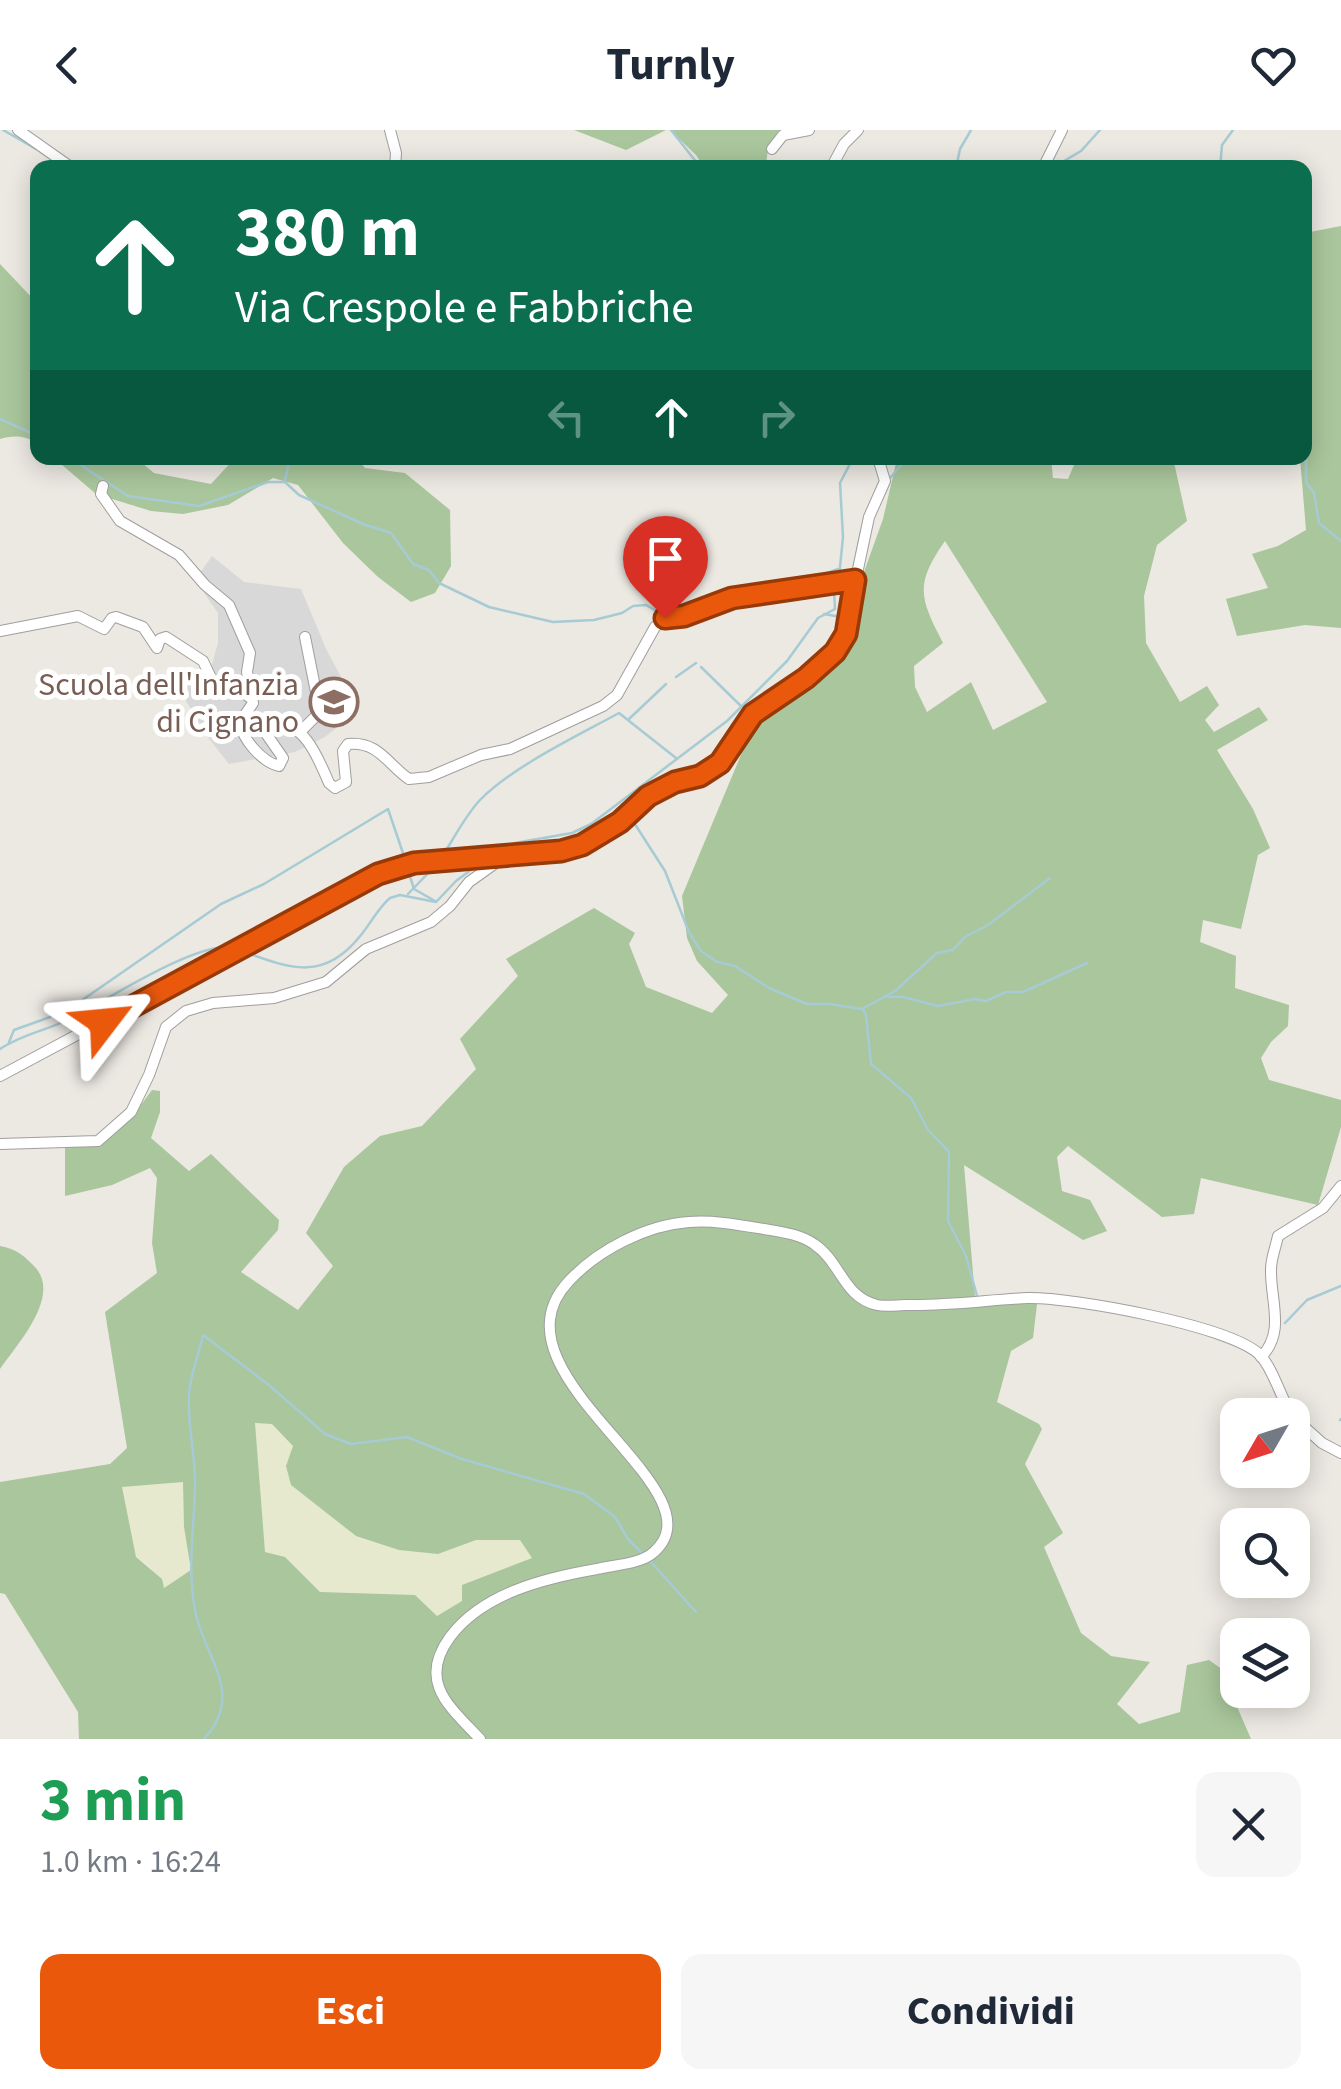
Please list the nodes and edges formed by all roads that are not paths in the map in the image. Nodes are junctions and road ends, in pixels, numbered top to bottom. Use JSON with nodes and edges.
{"nodes":[{"id":1,"x":18,"y":130,"type":"edge"},
{"id":2,"x":390,"y":130,"type":"edge"},
{"id":3,"x":810,"y":130,"type":"edge"},
{"id":4,"x":858,"y":130,"type":"edge"},
{"id":5,"x":1062,"y":130,"type":"edge"},
{"id":6,"x":772,"y":149,"type":"dead end"},
{"id":7,"x":61,"y":160,"type":"edge"},
{"id":8,"x":395,"y":160,"type":"edge"},
{"id":9,"x":835,"y":160,"type":"edge"},
{"id":10,"x":1046,"y":160,"type":"edge"},
{"id":11,"x":880,"y":465,"type":"edge"},
{"id":12,"x":103,"y":486,"type":"dead end"},
{"id":13,"x":850,"y":581,"type":"junction"},
{"id":14,"x":0,"y":631,"type":"edge"},
{"id":15,"x":305,"y":637,"type":"dead end"},
{"id":16,"x":252,"y":699,"type":"junction"},
{"id":17,"x":301,"y":732,"type":"junction"},
{"id":18,"x":502,"y":856,"type":"junction"},
{"id":19,"x":0,"y":1076,"type":"edge"},
{"id":20,"x":0,"y":1144,"type":"edge"},
{"id":21,"x":1341,"y":1186,"type":"edge"},
{"id":22,"x":1262,"y":1357,"type":"junction"},
{"id":23,"x":1283,"y":1398,"type":"edge"},
{"id":24,"x":1310,"y":1432,"type":"edge"},
{"id":25,"x":1341,"y":1453,"type":"edge"},
{"id":26,"x":480,"y":1739,"type":"edge"}],
"edges":[{"from":1,"to":7,"type":"street"},
{"from":2,"to":8,"type":"street"},
{"from":3,"to":6,"type":"street"},
{"from":4,"to":9,"type":"street"},
{"from":5,"to":10,"type":"street"},
{"from":11,"to":13,"type":"street"},
{"from":12,"to":16,"type":"street"},
{"from":13,"to":17,"type":"street"},
{"from":13,"to":18,"type":"street"},
{"from":14,"to":16,"type":"street"},
{"from":15,"to":17,"type":"street"},
{"from":16,"to":17,"type":"street"},
{"from":18,"to":19,"type":"street"},
{"from":18,"to":20,"type":"street"},
{"from":21,"to":22,"type":"street"},
{"from":22,"to":23,"type":"street"},
{"from":22,"to":26,"type":"street"},
{"from":24,"to":25,"type":"street"}]}
